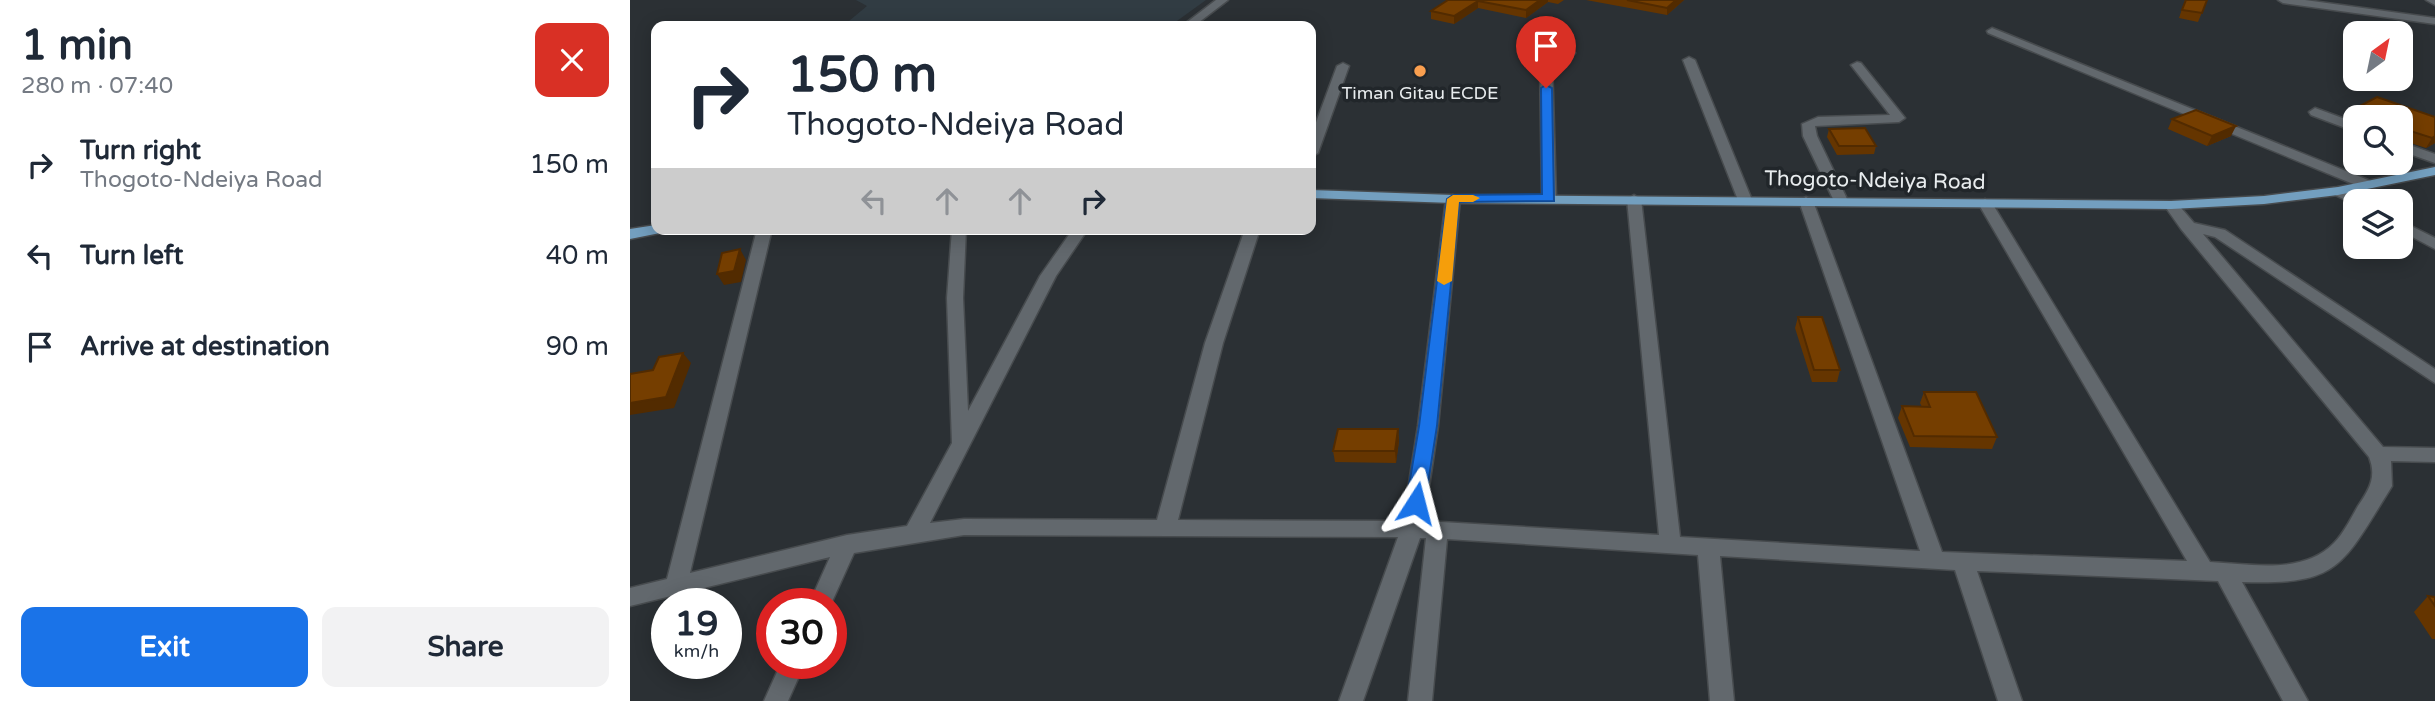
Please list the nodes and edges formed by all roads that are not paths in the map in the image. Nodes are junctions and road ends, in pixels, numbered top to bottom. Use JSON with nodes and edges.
{"nodes":[{"id":1,"x":1223,"y":0,"type":"edge"},
{"id":2,"x":2283,"y":0,"type":"edge"},
{"id":3,"x":1194,"y":21,"type":"edge"},
{"id":4,"x":2435,"y":21,"type":"edge"},
{"id":5,"x":1992,"y":31,"type":"dead end"},
{"id":6,"x":1569,"y":53,"type":"dead end"},
{"id":7,"x":1689,"y":61,"type":"dead end"},
{"id":8,"x":1857,"y":65,"type":"dead end"},
{"id":9,"x":1343,"y":66,"type":"dead end"},
{"id":10,"x":2315,"y":112,"type":"dead end"},
{"id":11,"x":2343,"y":123,"type":"edge"},
{"id":12,"x":1316,"y":139,"type":"edge"},
{"id":13,"x":2413,"y":151,"type":"edge"},
{"id":14,"x":2435,"y":159,"type":"edge"},
{"id":15,"x":2435,"y":170,"type":"edge"},
{"id":16,"x":2368,"y":185,"type":"junction"},
{"id":17,"x":2338,"y":191,"type":"junction"},
{"id":18,"x":1316,"y":194,"type":"edge"},
{"id":19,"x":2343,"y":194,"type":"edge"},
{"id":20,"x":1549,"y":198,"type":"junction"},
{"id":21,"x":1453,"y":199,"type":"junction"},
{"id":22,"x":1634,"y":199,"type":"junction"},
{"id":23,"x":1745,"y":200,"type":"junction"},
{"id":24,"x":1806,"y":201,"type":"junction"},
{"id":25,"x":1841,"y":201,"type":"junction"},
{"id":26,"x":1985,"y":203,"type":"junction"},
{"id":27,"x":2171,"y":205,"type":"junction"},
{"id":28,"x":2186,"y":226,"type":"junction"},
{"id":29,"x":651,"y":230,"type":"edge"},
{"id":30,"x":2413,"y":232,"type":"edge"},
{"id":31,"x":630,"y":234,"type":"edge"},
{"id":32,"x":764,"y":235,"type":"edge"},
{"id":33,"x":959,"y":235,"type":"edge"},
{"id":34,"x":1077,"y":235,"type":"edge"},
{"id":35,"x":1251,"y":235,"type":"edge"},
{"id":36,"x":2435,"y":244,"type":"edge"},
{"id":37,"x":2435,"y":377,"type":"edge"},
{"id":38,"x":960,"y":443,"type":"junction"},
{"id":39,"x":2378,"y":454,"type":"junction"},
{"id":40,"x":2435,"y":455,"type":"edge"},
{"id":41,"x":1165,"y":529,"type":"junction"},
{"id":42,"x":1412,"y":529,"type":"junction"},
{"id":43,"x":1437,"y":531,"type":"junction"},
{"id":44,"x":915,"y":532,"type":"junction"},
{"id":45,"x":1670,"y":542,"type":"junction"},
{"id":46,"x":847,"y":544,"type":"junction"},
{"id":47,"x":1708,"y":547,"type":"junction"},
{"id":48,"x":1934,"y":560,"type":"junction"},
{"id":49,"x":1963,"y":562,"type":"junction"},
{"id":50,"x":2215,"y":571,"type":"junction"},
{"id":51,"x":676,"y":586,"type":"junction"},
{"id":52,"x":827,"y":588,"type":"edge"},
{"id":53,"x":630,"y":597,"type":"edge"},
{"id":54,"x":786,"y":679,"type":"edge"},
{"id":55,"x":776,"y":701,"type":"edge"},
{"id":56,"x":1351,"y":701,"type":"edge"},
{"id":57,"x":1420,"y":701,"type":"edge"},
{"id":58,"x":1722,"y":701,"type":"edge"},
{"id":59,"x":2010,"y":701,"type":"edge"},
{"id":60,"x":2296,"y":701,"type":"edge"}],
"edges":[{"from":1,"to":3,"type":"street"},
{"from":2,"to":4,"type":"street"},
{"from":5,"to":16,"type":"street"},
{"from":6,"to":20,"type":"street"},
{"from":7,"to":23,"type":"street"},
{"from":8,"to":25,"type":"street"},
{"from":9,"to":12,"type":"street"},
{"from":10,"to":11,"type":"street"},
{"from":13,"to":14,"type":"street"},
{"from":15,"to":16,"type":"main road","name":"Thogoto-Ndeiya Road"},
{"from":16,"to":17,"type":"main road","name":"Thogoto-Ndeiya Road"},
{"from":17,"to":19,"type":"street"},
{"from":17,"to":27,"type":"main road","name":"Thogoto-Ndeiya Road"},
{"from":18,"to":21,"type":"main road","name":"Thogoto-Ndeiya Road"},
{"from":20,"to":21,"type":"main road","name":"Thogoto-Ndeiya Road"},
{"from":20,"to":22,"type":"main road","name":"Thogoto-Ndeiya Road"},
{"from":21,"to":42,"type":"street"},
{"from":22,"to":23,"type":"main road","name":"Thogoto-Ndeiya Road"},
{"from":22,"to":45,"type":"street"},
{"from":23,"to":24,"type":"main road","name":"Thogoto-Ndeiya Road"},
{"from":24,"to":25,"type":"main road","name":"Thogoto-Ndeiya Road"},
{"from":24,"to":48,"type":"street"},
{"from":25,"to":26,"type":"main road","name":"Thogoto-Ndeiya Road"},
{"from":26,"to":27,"type":"main road","name":"Thogoto-Ndeiya Road"},
{"from":26,"to":50,"type":"street"},
{"from":27,"to":28,"type":"street"},
{"from":28,"to":37,"type":"street"},
{"from":28,"to":39,"type":"street"},
{"from":29,"to":31,"type":"main road"},
{"from":30,"to":36,"type":"street"},
{"from":32,"to":51,"type":"street"},
{"from":33,"to":38,"type":"street"},
{"from":34,"to":38,"type":"street"},
{"from":35,"to":41,"type":"street"},
{"from":38,"to":44,"type":"street"},
{"from":39,"to":40,"type":"street"},
{"from":39,"to":50,"type":"street"},
{"from":41,"to":42,"type":"street"},
{"from":41,"to":44,"type":"street"},
{"from":42,"to":43,"type":"street"},
{"from":42,"to":56,"type":"street"},
{"from":43,"to":45,"type":"street"},
{"from":43,"to":57,"type":"street"},
{"from":44,"to":46,"type":"street"},
{"from":45,"to":47,"type":"street"},
{"from":46,"to":51,"type":"street"},
{"from":46,"to":52,"type":"street"},
{"from":47,"to":48,"type":"street"},
{"from":47,"to":58,"type":"street"},
{"from":48,"to":49,"type":"street"},
{"from":49,"to":50,"type":"street"},
{"from":49,"to":59,"type":"street"},
{"from":50,"to":60,"type":"street"},
{"from":51,"to":53,"type":"street"},
{"from":54,"to":55,"type":"street"}]}
